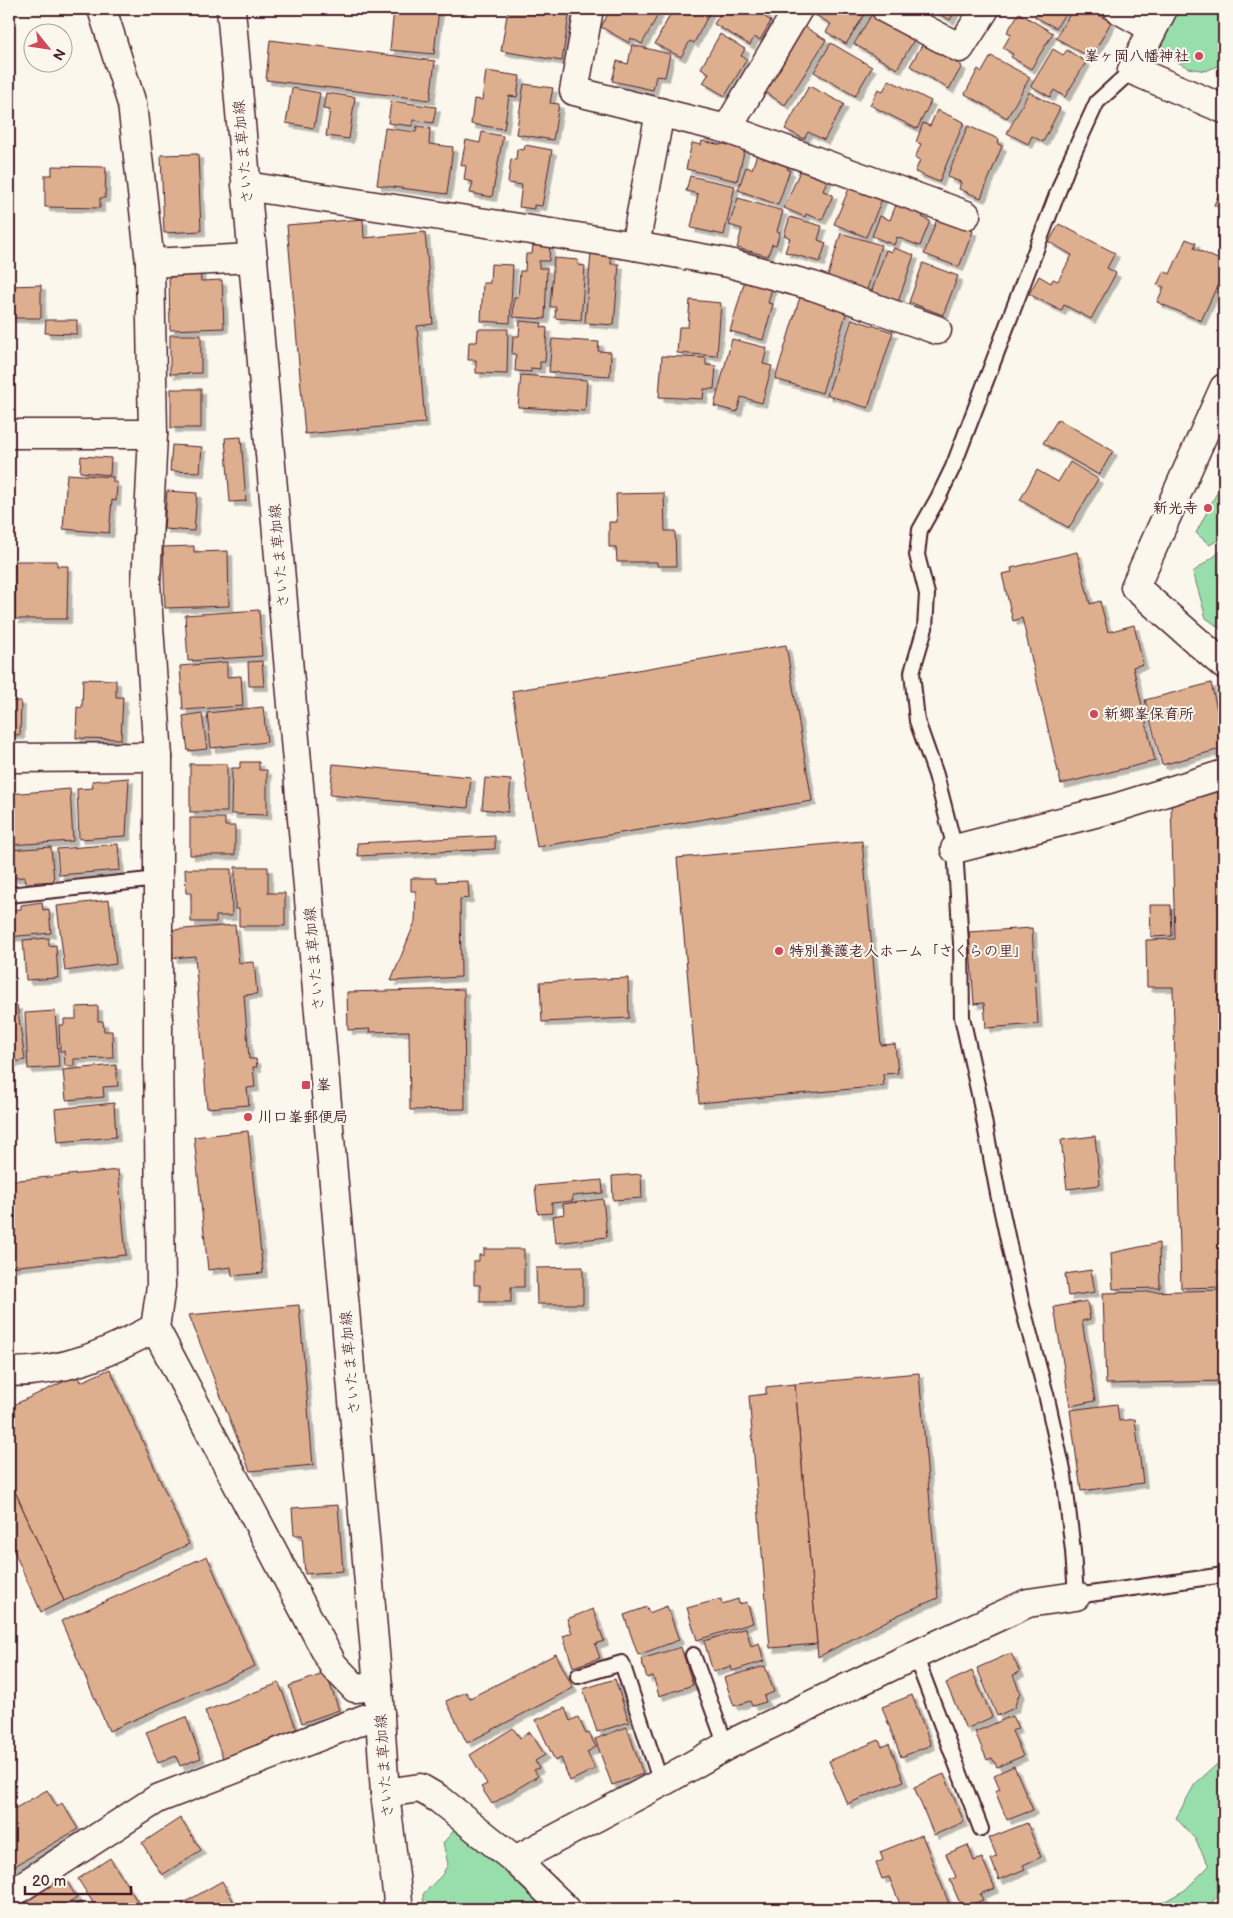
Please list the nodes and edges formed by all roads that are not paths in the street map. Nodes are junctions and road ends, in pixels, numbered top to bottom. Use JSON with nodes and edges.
{"nodes":[{"id":1,"x":102,"y":9,"type":"edge"},
{"id":2,"x":231,"y":9,"type":"edge"},
{"id":3,"x":589,"y":9,"type":"edge"},
{"id":4,"x":798,"y":9,"type":"edge"},
{"id":5,"x":886,"y":9,"type":"edge"},
{"id":6,"x":985,"y":9,"type":"edge"},
{"id":7,"x":1118,"y":9,"type":"edge"},
{"id":8,"x":1157,"y":18,"type":"edge"},
{"id":9,"x":1132,"y":70,"type":"junction"},
{"id":10,"x":1224,"y":109,"type":"edge"},
{"id":11,"x":660,"y":112,"type":"junction"},
{"id":12,"x":727,"y":129,"type":"junction"},
{"id":13,"x":246,"y":186,"type":"junction"},
{"id":14,"x":966,"y":215,"type":"dead end"},
{"id":15,"x":635,"y":246,"type":"junction"},
{"id":16,"x":252,"y":258,"type":"junction"},
{"id":17,"x":150,"y":263,"type":"junction"},
{"id":18,"x":937,"y":330,"type":"dead end"},
{"id":19,"x":1224,"y":388,"type":"edge"},
{"id":20,"x":9,"y":434,"type":"edge"},
{"id":21,"x":153,"y":434,"type":"junction"},
{"id":22,"x":1224,"y":665,"type":"edge"},
{"id":23,"x":158,"y":757,"type":"junction"},
{"id":24,"x":9,"y":758,"type":"edge"},
{"id":25,"x":1224,"y":774,"type":"edge"},
{"id":26,"x":955,"y":850,"type":"junction"},
{"id":27,"x":158,"y":879,"type":"junction"},
{"id":28,"x":9,"y":895,"type":"edge"},
{"id":29,"x":155,"y":1328,"type":"junction"},
{"id":30,"x":9,"y":1372,"type":"edge"},
{"id":31,"x":1224,"y":1575,"type":"edge"},
{"id":32,"x":1076,"y":1596,"type":"junction"},
{"id":33,"x":693,"y":1654,"type":"dead end"},
{"id":34,"x":915,"y":1655,"type":"junction"},
{"id":35,"x":578,"y":1676,"type":"dead end"},
{"id":36,"x":378,"y":1686,"type":"junction"},
{"id":37,"x":380,"y":1713,"type":"junction"},
{"id":38,"x":726,"y":1746,"type":"junction"},
{"id":39,"x":661,"y":1783,"type":"junction"},
{"id":40,"x":384,"y":1793,"type":"junction"},
{"id":41,"x":981,"y":1829,"type":"dead end"},
{"id":42,"x":515,"y":1860,"type":"junction"},
{"id":43,"x":9,"y":1895,"type":"edge"},
{"id":44,"x":9,"y":1900,"type":"edge"},
{"id":45,"x":14,"y":1909,"type":"edge"},
{"id":46,"x":399,"y":1909,"type":"edge"},
{"id":47,"x":566,"y":1909,"type":"edge"}],
"edges":[{"from":1,"to":17,"type":"street"},
{"from":2,"to":13,"type":"street","name":"さいたま草加線"},
{"from":3,"to":11,"type":"street"},
{"from":4,"to":12,"type":"street"},
{"from":5,"to":6,"type":"street"},
{"from":7,"to":8,"type":"street"},
{"from":8,"to":9,"type":"street"},
{"from":9,"to":10,"type":"street"},
{"from":9,"to":26,"type":"lane"},
{"from":11,"to":12,"type":"street"},
{"from":11,"to":15,"type":"street"},
{"from":12,"to":14,"type":"street"},
{"from":13,"to":15,"type":"street"},
{"from":13,"to":16,"type":"street","name":"さいたま草加線"},
{"from":15,"to":18,"type":"street"},
{"from":16,"to":17,"type":"street"},
{"from":16,"to":36,"type":"street","name":"さいたま草加線"},
{"from":17,"to":21,"type":"street"},
{"from":19,"to":22,"type":"street"},
{"from":20,"to":21,"type":"street"},
{"from":21,"to":23,"type":"street"},
{"from":23,"to":24,"type":"street"},
{"from":23,"to":27,"type":"street"},
{"from":25,"to":26,"type":"street"},
{"from":26,"to":32,"type":"lane"},
{"from":27,"to":28,"type":"lane"},
{"from":27,"to":29,"type":"street"},
{"from":29,"to":30,"type":"street"},
{"from":29,"to":36,"type":"street"},
{"from":31,"to":32,"type":"lane"},
{"from":32,"to":34,"type":"street"},
{"from":33,"to":38,"type":"lane"},
{"from":34,"to":38,"type":"street"},
{"from":34,"to":41,"type":"lane"},
{"from":35,"to":39,"type":"lane"},
{"from":36,"to":37,"type":"street","name":"さいたま草加線"},
{"from":37,"to":40,"type":"street","name":"さいたま草加線"},
{"from":37,"to":43,"type":"street"},
{"from":38,"to":39,"type":"street"},
{"from":39,"to":42,"type":"street"},
{"from":40,"to":42,"type":"street"},
{"from":40,"to":46,"type":"street","name":"さいたま草加線"},
{"from":42,"to":47,"type":"street"},
{"from":44,"to":45,"type":"street"}]}
